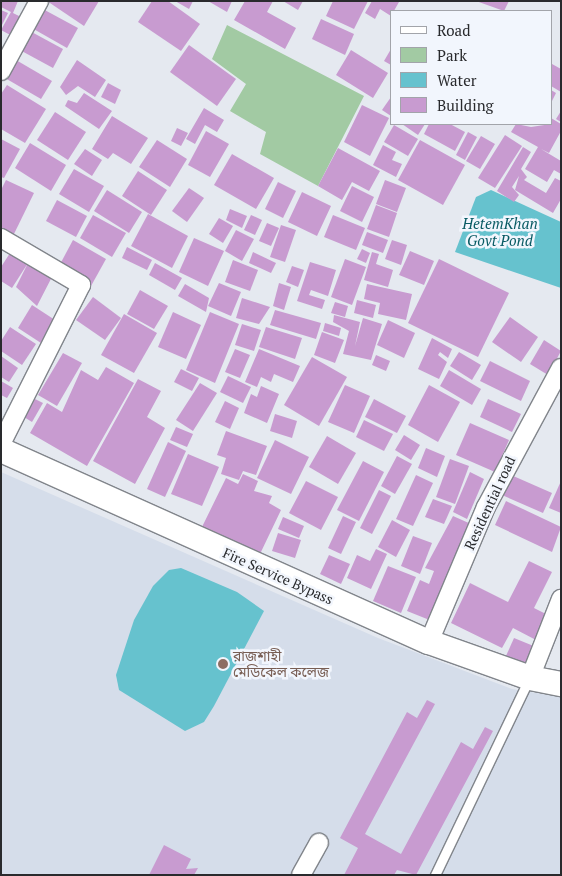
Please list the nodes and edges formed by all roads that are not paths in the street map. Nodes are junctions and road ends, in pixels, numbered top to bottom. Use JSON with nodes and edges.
{"nodes":[{"id":1,"x":39,"y":1,"type":"edge"},
{"id":2,"x":1,"y":72,"type":"edge"},
{"id":3,"x":1,"y":238,"type":"edge"},
{"id":4,"x":561,"y":368,"type":"edge"},
{"id":5,"x":1,"y":444,"type":"edge"},
{"id":6,"x":1,"y":450,"type":"edge"},
{"id":7,"x":561,"y":599,"type":"edge"},
{"id":8,"x":429,"y":642,"type":"junction"},
{"id":9,"x":530,"y":678,"type":"junction"},
{"id":10,"x":561,"y":684,"type":"edge"},
{"id":11,"x":319,"y":842,"type":"dead end"},
{"id":12,"x":301,"y":875,"type":"edge"},
{"id":13,"x":435,"y":875,"type":"edge"}],
"edges":[{"from":1,"to":2,"type":"street"},
{"from":3,"to":5,"type":"street"},
{"from":4,"to":8,"type":"street","name":"Residential road"},
{"from":6,"to":8,"type":"main road","name":"Fire Service Bypass"},
{"from":7,"to":9,"type":"street"},
{"from":8,"to":9,"type":"main road","name":"Fire Service Bypass"},
{"from":9,"to":10,"type":"main road","name":"Fire Service Bypass"},
{"from":9,"to":13,"type":"lane"},
{"from":11,"to":12,"type":"street"}]}
